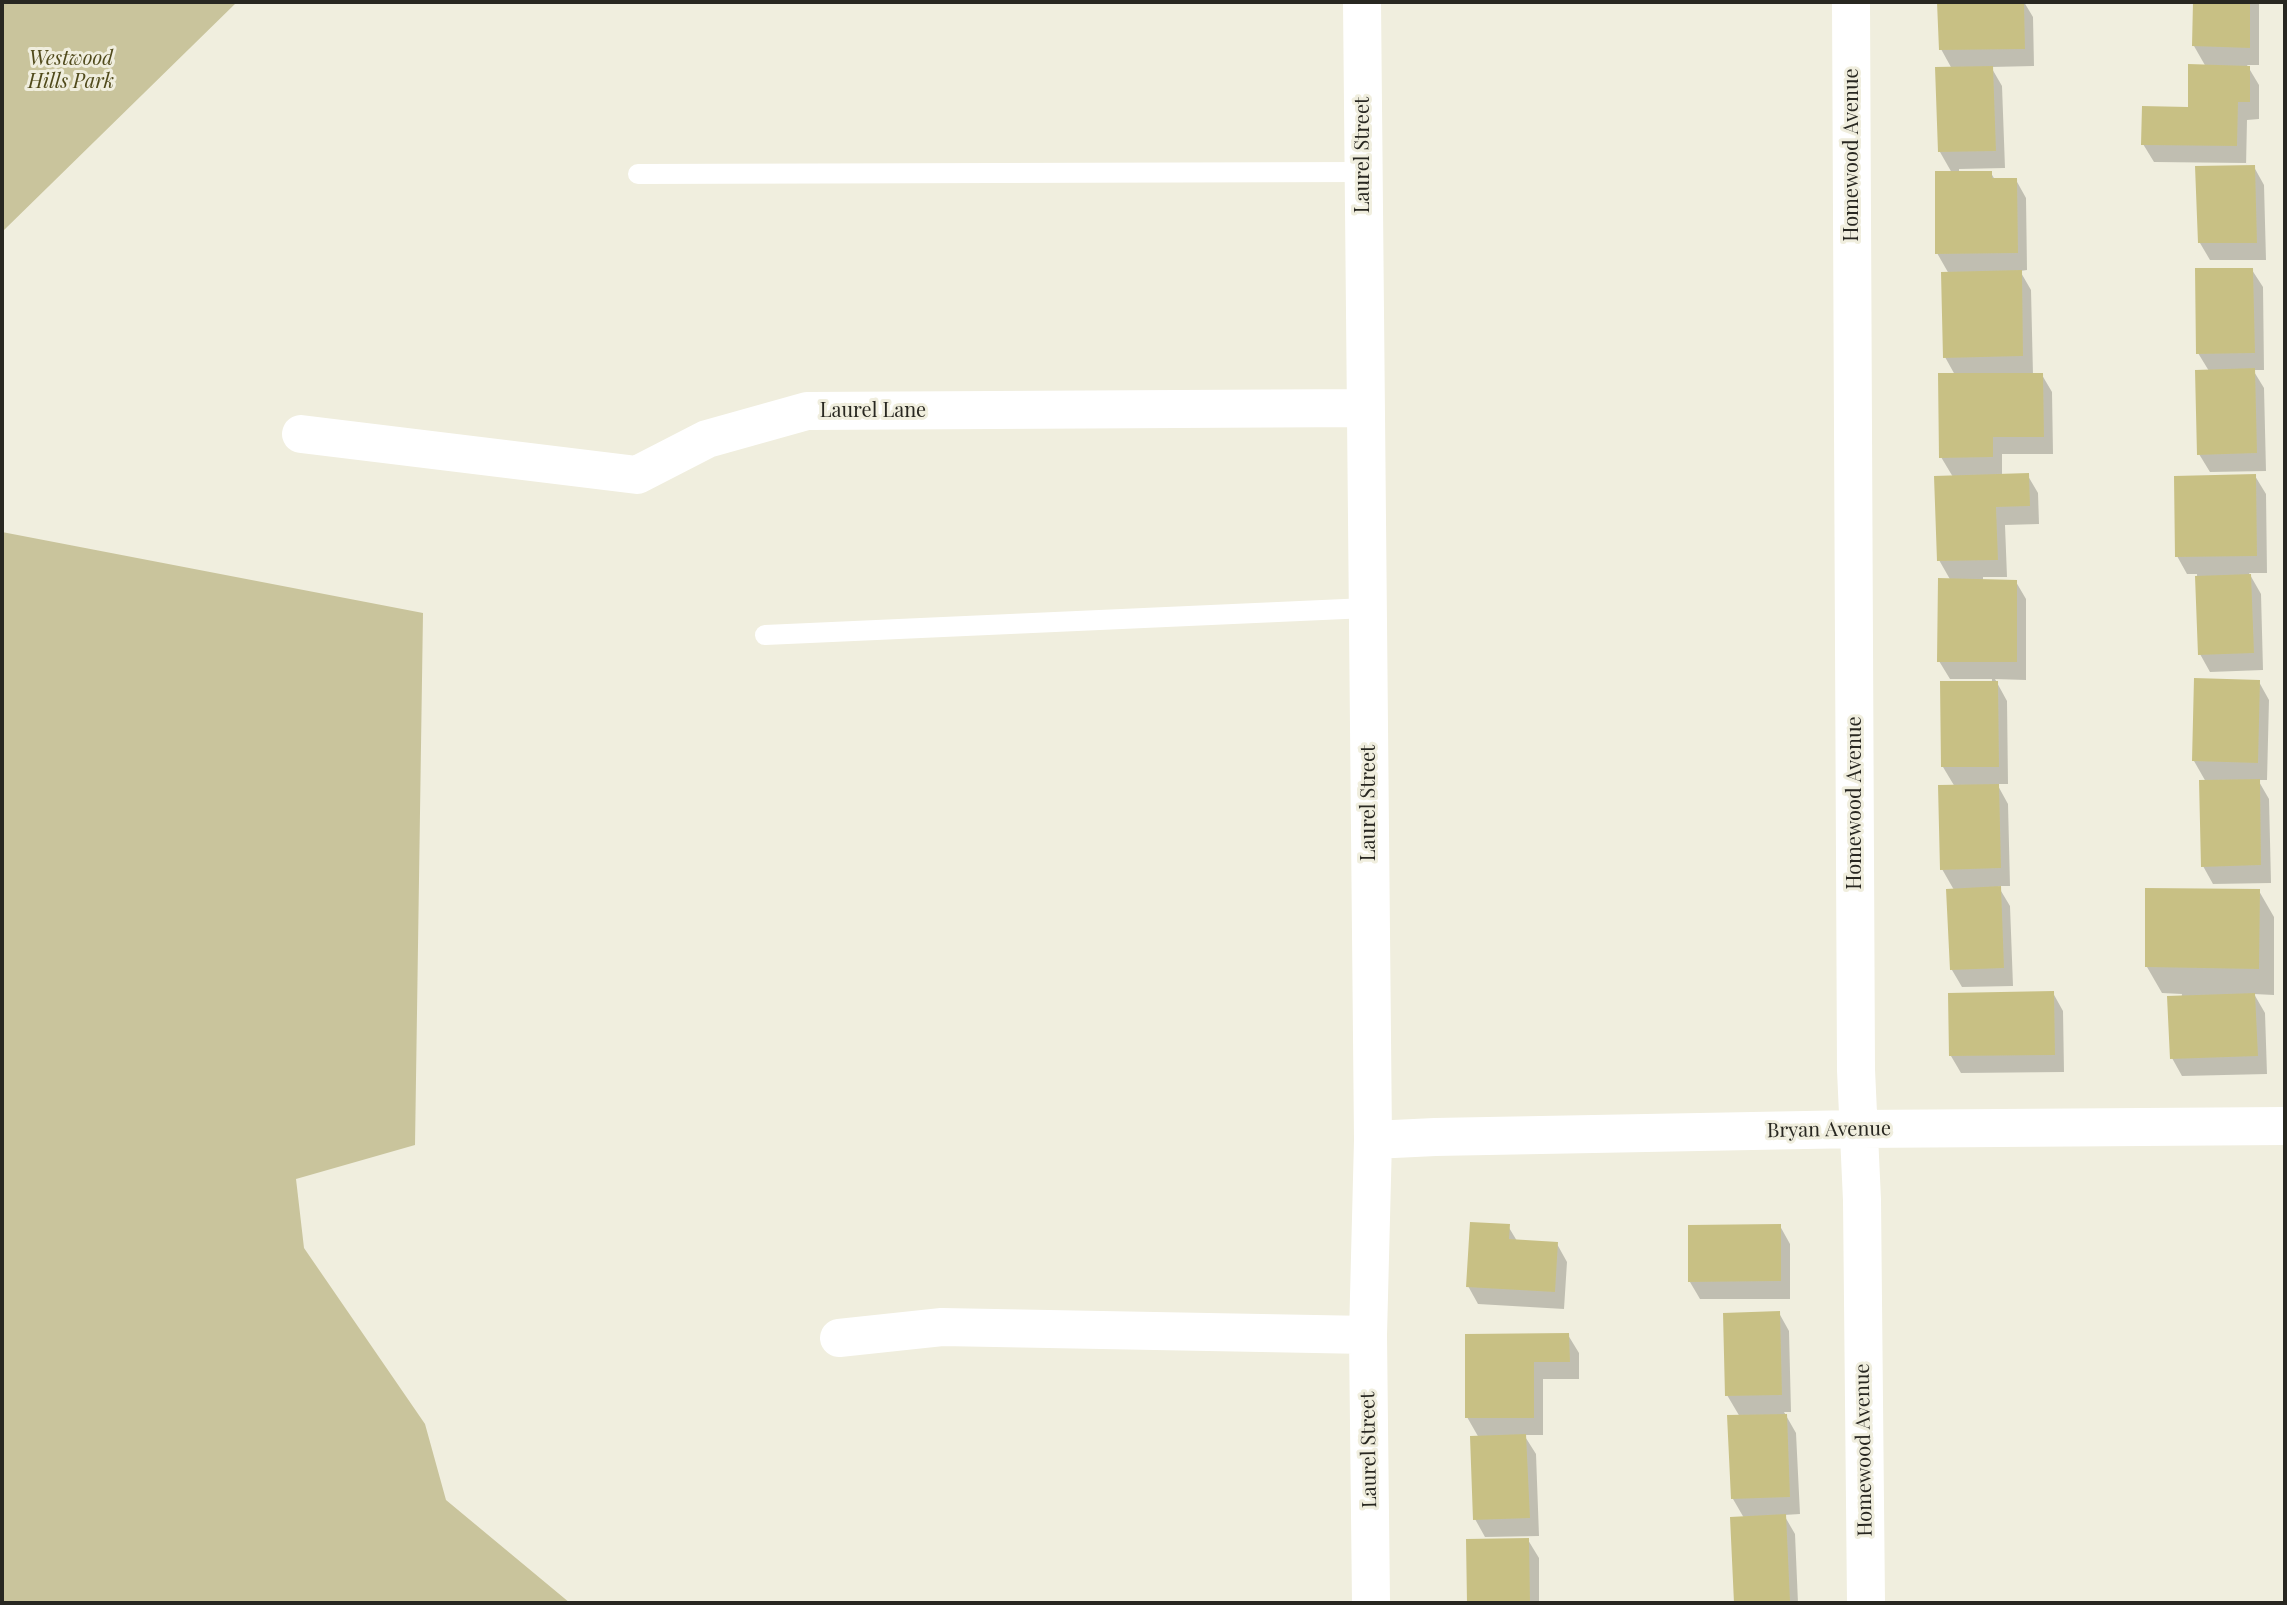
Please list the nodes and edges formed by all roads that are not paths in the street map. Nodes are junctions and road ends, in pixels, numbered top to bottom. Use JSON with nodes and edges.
{"nodes":[{"id":1,"x":1362,"y":2,"type":"edge"},
{"id":2,"x":1851,"y":2,"type":"edge"},
{"id":3,"x":1363,"y":172,"type":"junction"},
{"id":4,"x":638,"y":174,"type":"dead end"},
{"id":5,"x":1365,"y":408,"type":"junction"},
{"id":6,"x":301,"y":434,"type":"dead end"},
{"id":7,"x":1367,"y":608,"type":"junction"},
{"id":8,"x":765,"y":635,"type":"dead end"},
{"id":9,"x":2285,"y":1126,"type":"edge"},
{"id":10,"x":1858,"y":1129,"type":"junction"},
{"id":11,"x":1373,"y":1140,"type":"junction"},
{"id":12,"x":1368,"y":1335,"type":"junction"},
{"id":13,"x":839,"y":1338,"type":"dead end"},
{"id":14,"x":1371,"y":1603,"type":"edge"},
{"id":15,"x":1866,"y":1603,"type":"edge"}],
"edges":[{"from":1,"to":3,"type":"street","name":"Laurel Street"},
{"from":2,"to":10,"type":"street","name":"Homewood Avenue"},
{"from":3,"to":4,"type":"lane"},
{"from":3,"to":5,"type":"street","name":"Laurel Street"},
{"from":5,"to":6,"type":"street","name":"Laurel Lane"},
{"from":5,"to":7,"type":"street","name":"Laurel Street"},
{"from":7,"to":8,"type":"lane"},
{"from":7,"to":11,"type":"street","name":"Laurel Street"},
{"from":9,"to":10,"type":"street","name":"Bryan Avenue"},
{"from":10,"to":11,"type":"street","name":"Bryan Avenue"},
{"from":10,"to":15,"type":"street","name":"Homewood Avenue"},
{"from":11,"to":12,"type":"street","name":"Laurel Street"},
{"from":12,"to":13,"type":"street"},
{"from":12,"to":14,"type":"street","name":"Laurel Street"}]}
